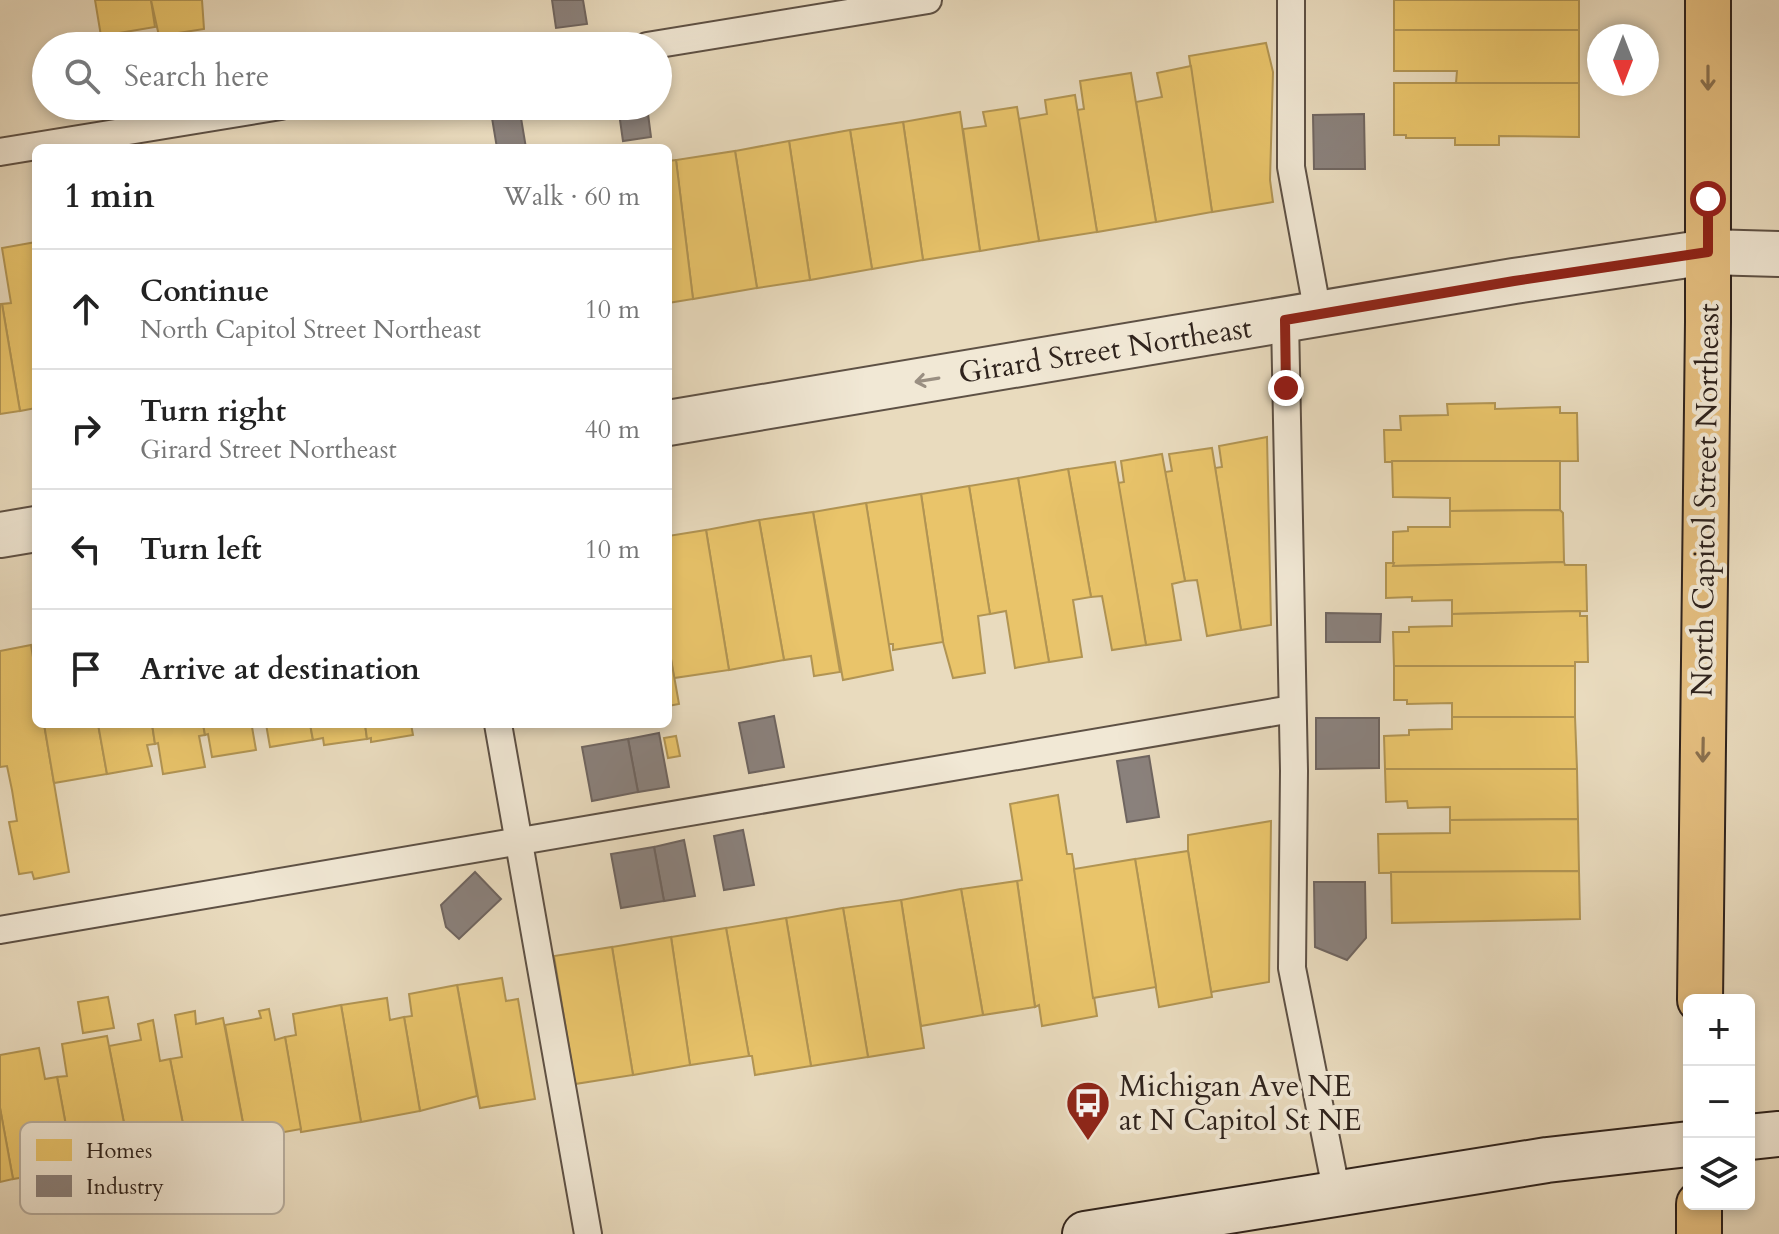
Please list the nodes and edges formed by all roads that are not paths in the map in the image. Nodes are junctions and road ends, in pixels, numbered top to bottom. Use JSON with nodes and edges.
{"nodes":[{"id":1,"x":928,"y":0,"type":"edge"},
{"id":2,"x":1291,"y":0,"type":"edge"},
{"id":3,"x":1708,"y":0,"type":"edge"},
{"id":4,"x":672,"y":42,"type":"edge"},
{"id":5,"x":195,"y":120,"type":"edge"},
{"id":6,"x":49,"y":144,"type":"edge"},
{"id":7,"x":32,"y":147,"type":"edge"},
{"id":8,"x":0,"y":152,"type":"edge"},
{"id":9,"x":1708,"y":252,"type":"junction"},
{"id":10,"x":1779,"y":254,"type":"edge"},
{"id":11,"x":1301,"y":317,"type":"junction"},
{"id":12,"x":672,"y":422,"type":"edge"},
{"id":13,"x":32,"y":530,"type":"edge"},
{"id":14,"x":0,"y":535,"type":"edge"},
{"id":15,"x":1292,"y":709,"type":"junction"},
{"id":16,"x":499,"y":728,"type":"edge"},
{"id":17,"x":520,"y":841,"type":"junction"},
{"id":18,"x":0,"y":930,"type":"edge"},
{"id":19,"x":1700,"y":994,"type":"edge"},
{"id":20,"x":1779,"y":1134,"type":"edge"},
{"id":21,"x":1755,"y":1136,"type":"edge"},
{"id":22,"x":1683,"y":1145,"type":"edge"},
{"id":23,"x":1337,"y":1194,"type":"junction"},
{"id":24,"x":1699,"y":1210,"type":"edge"},
{"id":25,"x":588,"y":1234,"type":"edge"},
{"id":26,"x":1085,"y":1234,"type":"edge"},
{"id":27,"x":1699,"y":1234,"type":"edge"}],
"edges":[{"from":1,"to":4,"type":"lane"},
{"from":2,"to":11,"type":"lane"},
{"from":3,"to":9,"type":"main road","name":"North Capitol Street Northeast","one_way":true},
{"from":5,"to":6,"type":"lane"},
{"from":7,"to":8,"type":"lane"},
{"from":9,"to":10,"type":"street","name":"Girard Street Northeast"},
{"from":9,"to":11,"type":"street","name":"Girard Street Northeast"},
{"from":9,"to":19,"type":"main road","name":"North Capitol Street Northeast","one_way":true},
{"from":11,"to":12,"type":"street","name":"Girard Street Northeast","one_way":true},
{"from":11,"to":15,"type":"lane"},
{"from":13,"to":14,"type":"street"},
{"from":15,"to":17,"type":"lane"},
{"from":15,"to":23,"type":"lane"},
{"from":16,"to":17,"type":"lane"},
{"from":17,"to":18,"type":"lane"},
{"from":17,"to":25,"type":"lane"},
{"from":20,"to":21,"type":"street"},
{"from":22,"to":23,"type":"street"},
{"from":23,"to":26,"type":"street"},
{"from":24,"to":27,"type":"main road"}]}
